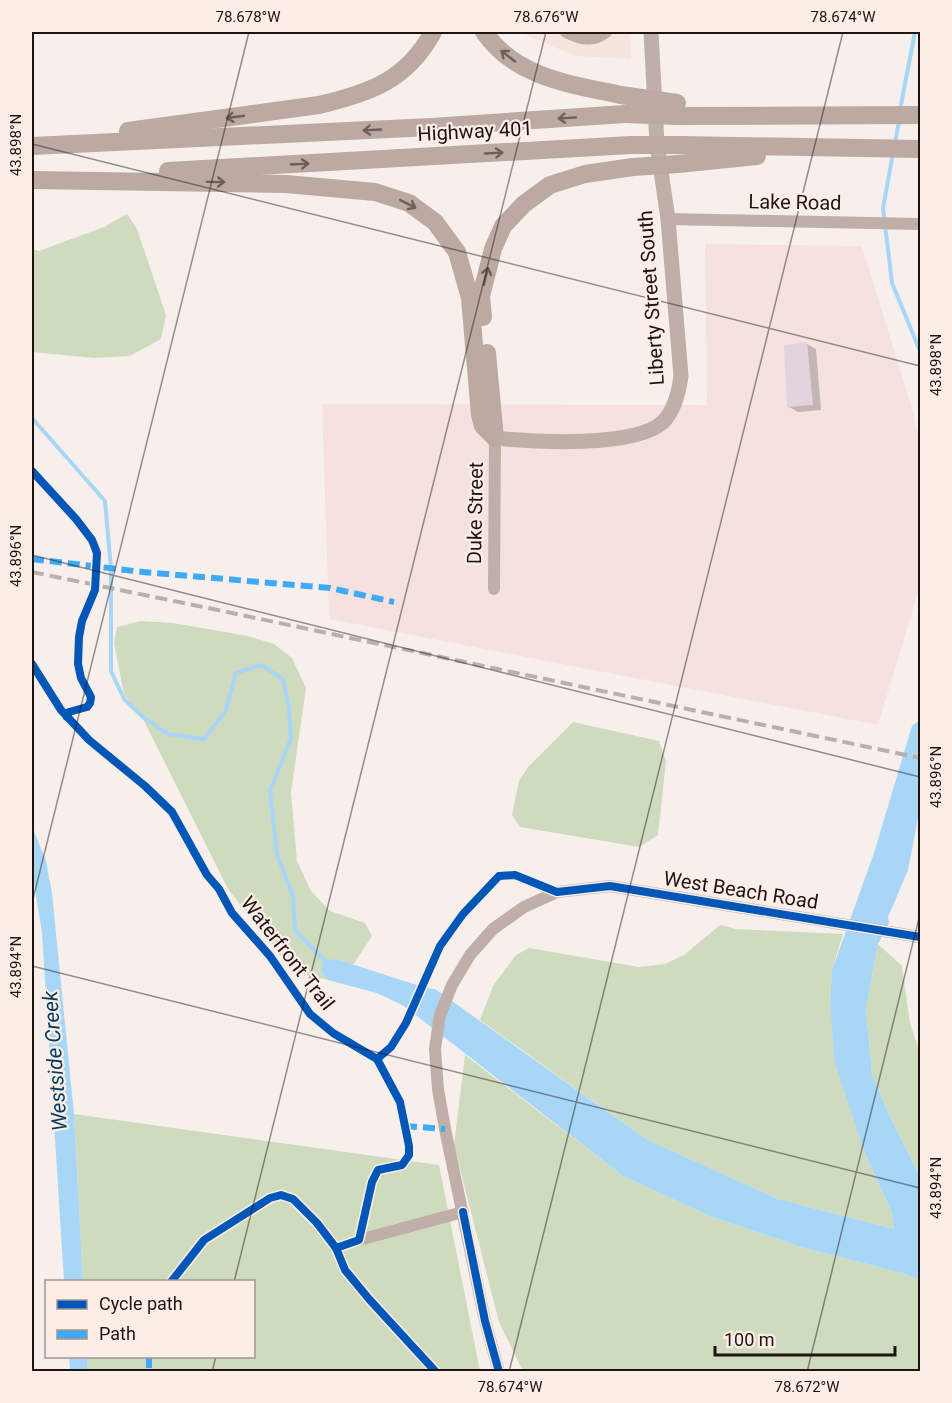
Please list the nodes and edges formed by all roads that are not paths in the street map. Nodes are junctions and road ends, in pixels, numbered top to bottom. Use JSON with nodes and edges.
{"nodes":[{"id":1,"x":433,"y":32,"type":"edge"},
{"id":2,"x":484,"y":32,"type":"edge"},
{"id":3,"x":566,"y":32,"type":"edge"},
{"id":4,"x":606,"y":32,"type":"edge"},
{"id":5,"x":651,"y":32,"type":"edge"},
{"id":6,"x":677,"y":109,"type":"junction"},
{"id":7,"x":921,"y":115,"type":"edge"},
{"id":8,"x":32,"y":145,"type":"edge"},
{"id":9,"x":851,"y":148,"type":"junction"},
{"id":10,"x":921,"y":149,"type":"edge"},
{"id":11,"x":32,"y":179,"type":"edge"},
{"id":12,"x":668,"y":219,"type":"junction"},
{"id":13,"x":919,"y":224,"type":"edge"},
{"id":14,"x":495,"y":438,"type":"junction"},
{"id":15,"x":494,"y":589,"type":"dead end"},
{"id":16,"x":921,"y":937,"type":"edge"},
{"id":17,"x":463,"y":1212,"type":"junction"},
{"id":18,"x":359,"y":1240,"type":"dead end"},
{"id":19,"x":499,"y":1371,"type":"edge"}],
"edges":[{"from":1,"to":8,"type":"highway","one_way":true},
{"from":6,"to":2,"type":"highway","one_way":true,"bridge":true},
{"from":3,"to":4,"type":"street"},
{"from":5,"to":12,"type":"main road","name":"Liberty Street South"},
{"from":6,"to":7,"type":"highway"},
{"from":6,"to":8,"type":"highway","name":"Highway 401","one_way":true,"bridge":true},
{"from":9,"to":10,"type":"highway","name":"Highway 401"},
{"from":11,"to":9,"type":"highway","name":"Highway 401","one_way":true,"bridge":true},
{"from":14,"to":9,"type":"highway","one_way":true,"bridge":true},
{"from":11,"to":14,"type":"highway","one_way":true},
{"from":12,"to":13,"type":"street","name":"Lake Road"},
{"from":12,"to":14,"type":"main road","name":"Liberty Street South"},
{"from":14,"to":15,"type":"street","name":"Duke Street"},
{"from":16,"to":17,"type":"street","name":"West Beach Road"},
{"from":17,"to":18,"type":"street"},
{"from":17,"to":19,"type":"street","name":"West Beach Road"}]}
